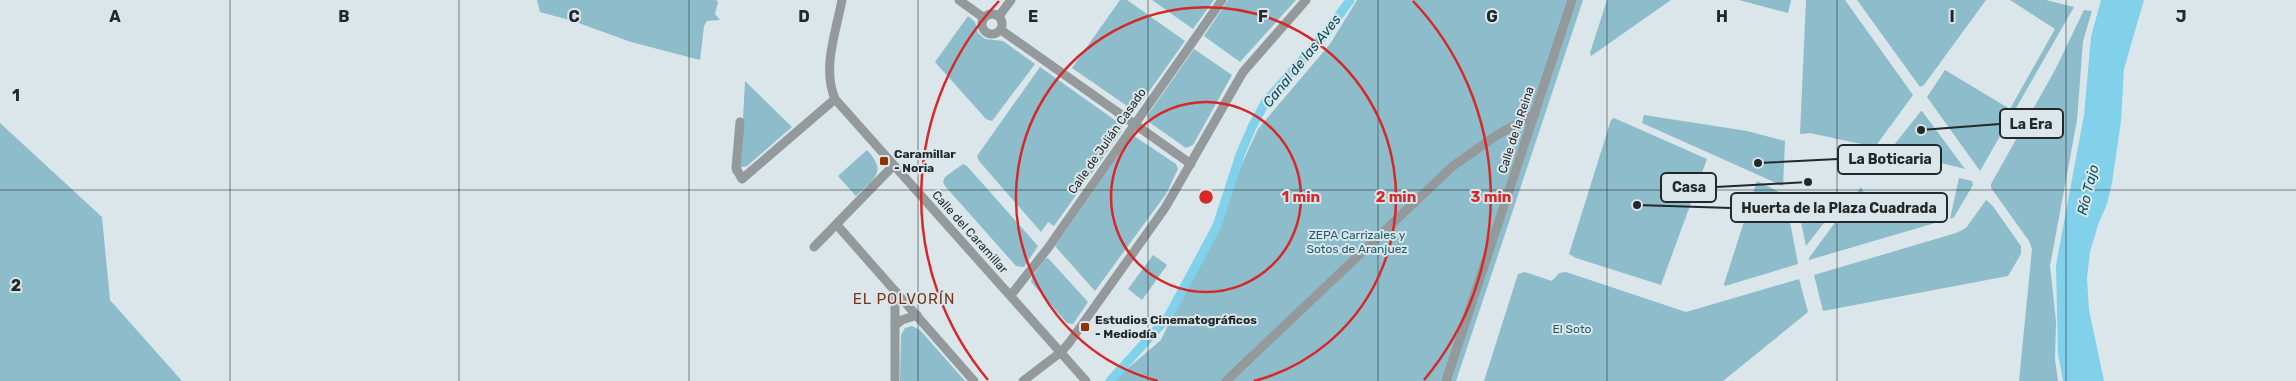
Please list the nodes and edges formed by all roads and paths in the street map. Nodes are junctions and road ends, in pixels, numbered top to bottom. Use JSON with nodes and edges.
{"nodes":[{"id":1,"x":842,"y":0,"type":"edge"},
{"id":2,"x":959,"y":0,"type":"edge"},
{"id":3,"x":1010,"y":0,"type":"edge"},
{"id":4,"x":1222,"y":0,"type":"edge"},
{"id":5,"x":1306,"y":0,"type":"edge"},
{"id":6,"x":1572,"y":0,"type":"edge"},
{"id":7,"x":999,"y":16,"type":"junction"},
{"id":8,"x":984,"y":18,"type":"junction"},
{"id":9,"x":1001,"y":30,"type":"junction"},
{"id":10,"x":835,"y":99,"type":"junction"},
{"id":11,"x":1535,"y":114,"type":"junction"},
{"id":12,"x":740,"y":122,"type":"dead end"},
{"id":13,"x":1134,"y":124,"type":"junction"},
{"id":14,"x":1191,"y":164,"type":"junction"},
{"id":15,"x":893,"y":166,"type":"junction"},
{"id":16,"x":837,"y":225,"type":"junction"},
{"id":17,"x":814,"y":247,"type":"dead end"},
{"id":18,"x":896,"y":291,"type":"junction"},
{"id":19,"x":1011,"y":295,"type":"junction"},
{"id":20,"x":916,"y":315,"type":"junction"},
{"id":21,"x":895,"y":325,"type":"junction"},
{"id":22,"x":1061,"y":352,"type":"junction"},
{"id":23,"x":895,"y":381,"type":"edge"},
{"id":24,"x":974,"y":381,"type":"edge"},
{"id":25,"x":1023,"y":381,"type":"edge"},
{"id":26,"x":1086,"y":381,"type":"edge"},
{"id":27,"x":1226,"y":381,"type":"edge"},
{"id":28,"x":1446,"y":381,"type":"edge"}],
"edges":[{"from":1,"to":10,"type":"street"},
{"from":2,"to":8,"type":"street"},
{"from":3,"to":7,"type":"street"},
{"from":4,"to":13,"type":"street","name":"Calle de Julián Casado"},
{"from":5,"to":14,"type":"street"},
{"from":6,"to":11,"type":"street","name":"Calle de la Reina"},
{"from":7,"to":8,"type":"street"},
{"from":7,"to":9,"type":"street"},
{"from":8,"to":9,"type":"street"},
{"from":9,"to":13,"type":"street"},
{"from":10,"to":12,"type":"street"},
{"from":10,"to":15,"type":"street","name":"Calle del Caramillar"},
{"from":11,"to":27,"type":"street"},
{"from":11,"to":28,"type":"street","name":"Calle de la Reina"},
{"from":13,"to":14,"type":"street"},
{"from":13,"to":19,"type":"street","name":"Calle de Julián Casado"},
{"from":14,"to":22,"type":"street"},
{"from":15,"to":16,"type":"street"},
{"from":15,"to":19,"type":"street","name":"Calle del Caramillar"},
{"from":16,"to":17,"type":"street"},
{"from":16,"to":18,"type":"street"},
{"from":18,"to":20,"type":"street"},
{"from":18,"to":21,"type":"street"},
{"from":19,"to":22,"type":"street","name":"Calle del Caramillar"},
{"from":20,"to":21,"type":"street"},
{"from":20,"to":24,"type":"street"},
{"from":21,"to":23,"type":"street"},
{"from":22,"to":25,"type":"street"},
{"from":22,"to":26,"type":"street","name":"Calle del Caramillar"}]}
